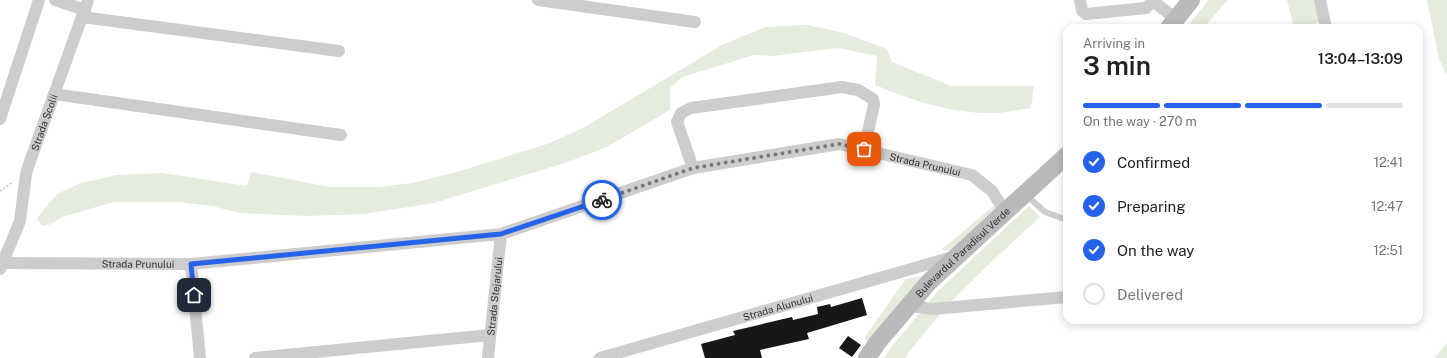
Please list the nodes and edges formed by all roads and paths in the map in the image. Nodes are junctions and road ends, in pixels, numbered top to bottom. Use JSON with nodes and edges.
{"nodes":[{"id":1,"x":39,"y":0,"type":"edge"},
{"id":2,"x":54,"y":0,"type":"edge"},
{"id":3,"x":538,"y":0,"type":"edge"},
{"id":4,"x":1080,"y":0,"type":"edge"},
{"id":5,"x":1153,"y":0,"type":"edge"},
{"id":6,"x":1191,"y":0,"type":"edge"},
{"id":7,"x":1320,"y":0,"type":"edge"},
{"id":8,"x":85,"y":9,"type":"edge"},
{"id":9,"x":695,"y":22,"type":"dead end"},
{"id":10,"x":1172,"y":24,"type":"edge"},
{"id":11,"x":1325,"y":24,"type":"edge"},
{"id":12,"x":339,"y":51,"type":"dead end"},
{"id":13,"x":54,"y":94,"type":"junction"},
{"id":14,"x":0,"y":119,"type":"edge"},
{"id":15,"x":341,"y":135,"type":"dead end"},
{"id":16,"x":864,"y":149,"type":"junction"},
{"id":17,"x":1063,"y":159,"type":"edge"},
{"id":18,"x":693,"y":168,"type":"junction"},
{"id":19,"x":1025,"y":194,"type":"junction"},
{"id":20,"x":1006,"y":213,"type":"junction"},
{"id":21,"x":1063,"y":219,"type":"edge"},
{"id":22,"x":501,"y":234,"type":"junction"},
{"id":23,"x":955,"y":257,"type":"junction"},
{"id":24,"x":191,"y":264,"type":"junction"},
{"id":25,"x":1,"y":266,"type":"edge"},
{"id":26,"x":1063,"y":297,"type":"edge"},
{"id":27,"x":909,"y":306,"type":"junction"},
{"id":28,"x":490,"y":335,"type":"junction"},
{"id":29,"x":200,"y":358,"type":"edge"},
{"id":30,"x":255,"y":358,"type":"edge"},
{"id":31,"x":488,"y":358,"type":"edge"},
{"id":32,"x":600,"y":358,"type":"edge"},
{"id":33,"x":867,"y":358,"type":"edge"}],
"edges":[{"from":1,"to":14,"type":"street"},
{"from":2,"to":8,"type":"street"},
{"from":3,"to":9,"type":"street"},
{"from":4,"to":5,"type":"street"},
{"from":5,"to":10,"type":"street"},
{"from":6,"to":10,"type":"street"},
{"from":7,"to":11,"type":"street"},
{"from":8,"to":12,"type":"street"},
{"from":8,"to":13,"type":"street","name":"Strada Școlii"},
{"from":13,"to":15,"type":"street"},
{"from":13,"to":25,"type":"street","name":"Strada Școlii"},
{"from":16,"to":18,"type":"street","name":"Strada Prunului"},
{"from":16,"to":18,"type":"street"},
{"from":16,"to":20,"type":"street","name":"Strada Prunului"},
{"from":17,"to":19,"type":"street","name":"Bulevardul Paradisul Verde"},
{"from":18,"to":22,"type":"street","name":"Strada Prunului"},
{"from":19,"to":20,"type":"street","name":"Bulevardul Paradisul Verde"},
{"from":19,"to":21,"type":"lane"},
{"from":20,"to":23,"type":"street","name":"Bulevardul Paradisul Verde"},
{"from":22,"to":24,"type":"street","name":"Strada Prunului"},
{"from":22,"to":28,"type":"street","name":"Strada Stejarului"},
{"from":23,"to":27,"type":"street","name":"Bulevardul Paradisul Verde"},
{"from":23,"to":32,"type":"street","name":"Strada Alunului"},
{"from":24,"to":25,"type":"street","name":"Strada Prunului"},
{"from":24,"to":29,"type":"street"},
{"from":26,"to":27,"type":"street"},
{"from":27,"to":33,"type":"street","name":"Bulevardul Paradisul Verde"},
{"from":28,"to":30,"type":"street"},
{"from":28,"to":31,"type":"street","name":"Strada Stejarului"}]}
